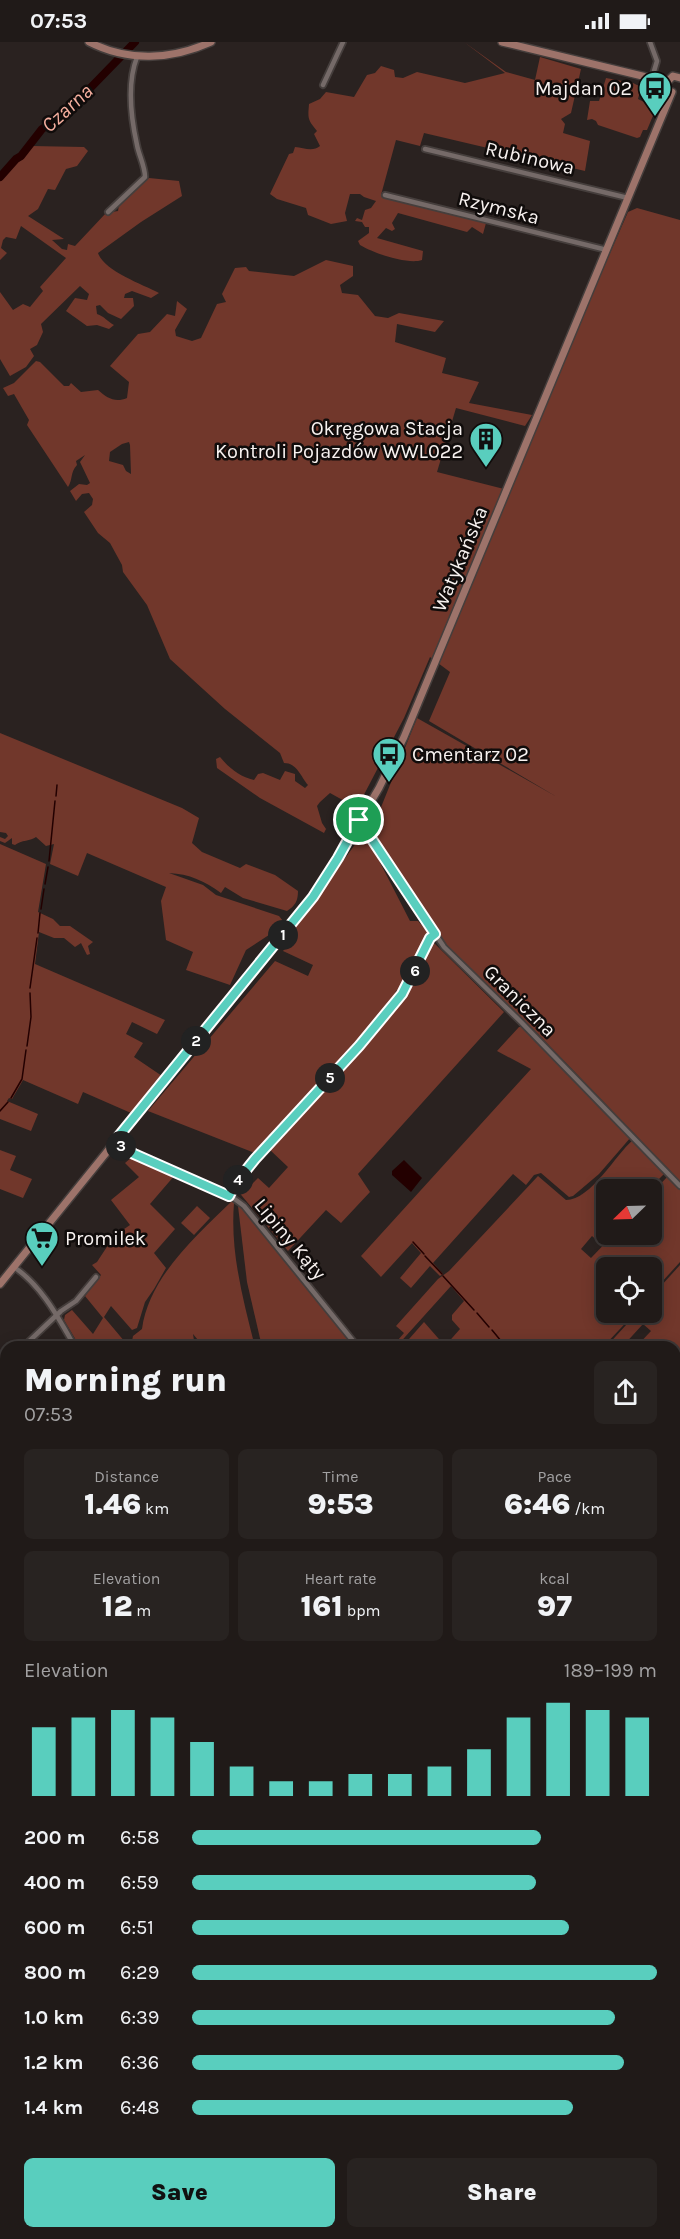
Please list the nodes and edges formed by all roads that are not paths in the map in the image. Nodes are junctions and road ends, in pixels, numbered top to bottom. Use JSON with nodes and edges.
{"nodes":[{"id":1,"x":89,"y":42,"type":"edge"},
{"id":2,"x":211,"y":42,"type":"edge"},
{"id":3,"x":343,"y":42,"type":"edge"},
{"id":4,"x":502,"y":42,"type":"edge"},
{"id":5,"x":650,"y":42,"type":"edge"},
{"id":6,"x":134,"y":57,"type":"junction"},
{"id":7,"x":680,"y":77,"type":"edge"},
{"id":8,"x":652,"y":78,"type":"junction"},
{"id":9,"x":667,"y":82,"type":"junction"},
{"id":10,"x":323,"y":85,"type":"dead end"},
{"id":11,"x":676,"y":91,"type":"edge"},
{"id":12,"x":425,"y":149,"type":"dead end"},
{"id":13,"x":385,"y":195,"type":"dead end"},
{"id":14,"x":628,"y":198,"type":"junction"},
{"id":15,"x":108,"y":212,"type":"dead end"},
{"id":16,"x":606,"y":250,"type":"junction"},
{"id":17,"x":359,"y":820,"type":"junction"},
{"id":18,"x":435,"y":934,"type":"junction"},
{"id":19,"x":114,"y":1142,"type":"junction"},
{"id":20,"x":680,"y":1186,"type":"edge"},
{"id":21,"x":229,"y":1196,"type":"junction"},
{"id":22,"x":14,"y":1268,"type":"junction"},
{"id":23,"x":96,"y":1277,"type":"dead end"},
{"id":24,"x":0,"y":1284,"type":"edge"},
{"id":25,"x":58,"y":1316,"type":"junction"},
{"id":26,"x":30,"y":1341,"type":"edge"},
{"id":27,"x":72,"y":1341,"type":"edge"},
{"id":28,"x":353,"y":1341,"type":"edge"}],
"edges":[{"from":1,"to":6,"type":"street"},
{"from":2,"to":6,"type":"street"},
{"from":3,"to":10,"type":"street"},
{"from":4,"to":8,"type":"street"},
{"from":5,"to":8,"type":"street"},
{"from":6,"to":15,"type":"street"},
{"from":7,"to":9,"type":"street"},
{"from":8,"to":9,"type":"street"},
{"from":9,"to":11,"type":"street"},
{"from":11,"to":14,"type":"street","name":"Watykańska"},
{"from":12,"to":14,"type":"street","name":"Rubinowa"},
{"from":13,"to":16,"type":"street","name":"Rzymska"},
{"from":14,"to":16,"type":"street","name":"Watykańska"},
{"from":16,"to":17,"type":"street","name":"Watykańska"},
{"from":17,"to":18,"type":"street","name":"Graniczna"},
{"from":17,"to":19,"type":"street","name":"Watykańska"},
{"from":18,"to":20,"type":"street","name":"Graniczna"},
{"from":18,"to":21,"type":"street"},
{"from":19,"to":21,"type":"street","name":"Lipiny Kąty"},
{"from":19,"to":22,"type":"street","name":"Watykańska"},
{"from":21,"to":28,"type":"street","name":"Lipiny Kąty"},
{"from":22,"to":24,"type":"street","name":"Watykańska"},
{"from":22,"to":25,"type":"street"},
{"from":23,"to":25,"type":"street"},
{"from":25,"to":26,"type":"street"},
{"from":25,"to":27,"type":"street"}]}
